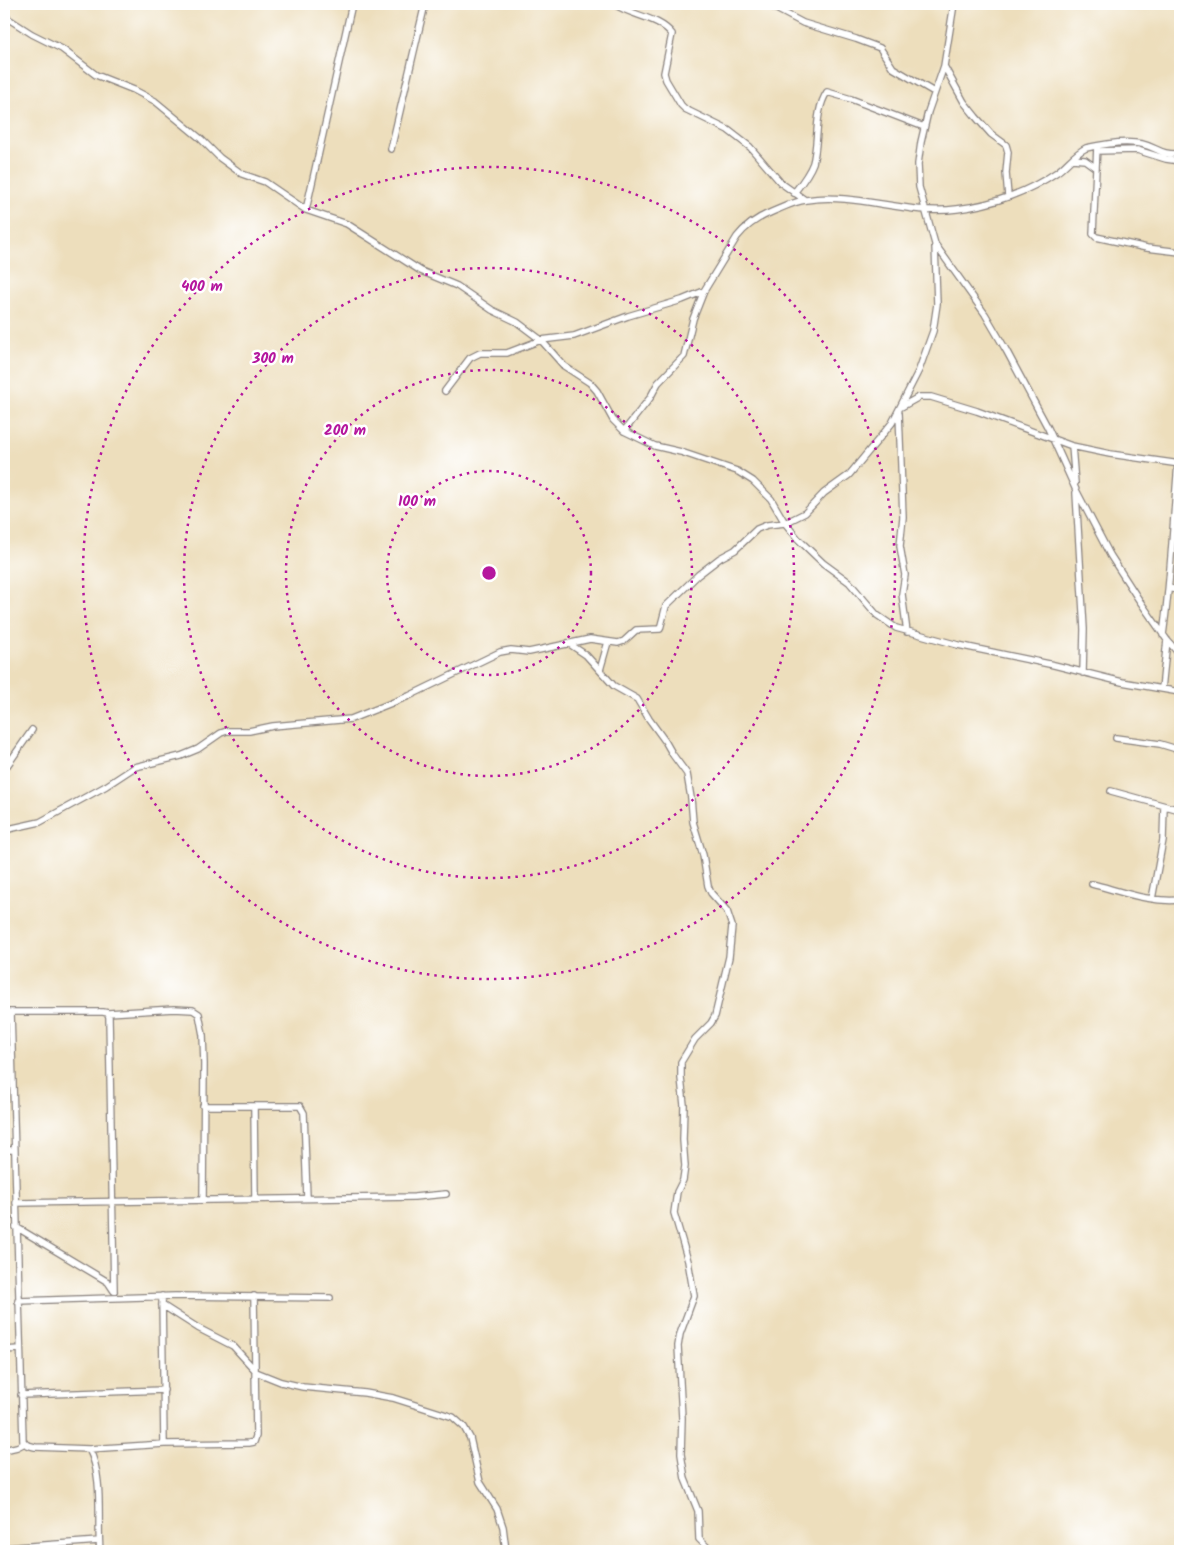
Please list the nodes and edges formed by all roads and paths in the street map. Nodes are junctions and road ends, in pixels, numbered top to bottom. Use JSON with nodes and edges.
{"nodes":[{"id":1,"x":352,"y":4,"type":"edge"},
{"id":2,"x":425,"y":4,"type":"edge"},
{"id":3,"x":614,"y":4,"type":"edge"},
{"id":4,"x":767,"y":4,"type":"edge"},
{"id":5,"x":954,"y":4,"type":"edge"},
{"id":6,"x":4,"y":16,"type":"edge"},
{"id":7,"x":944,"y":66,"type":"junction"},
{"id":8,"x":934,"y":92,"type":"junction"},
{"id":9,"x":924,"y":127,"type":"junction"},
{"id":10,"x":391,"y":149,"type":"dead end"},
{"id":11,"x":1097,"y":149,"type":"junction"},
{"id":12,"x":1180,"y":154,"type":"edge"},
{"id":13,"x":1072,"y":159,"type":"junction"},
{"id":14,"x":1180,"y":161,"type":"edge"},
{"id":15,"x":1096,"y":168,"type":"junction"},
{"id":16,"x":794,"y":193,"type":"junction"},
{"id":17,"x":1008,"y":196,"type":"junction"},
{"id":18,"x":805,"y":200,"type":"junction"},
{"id":19,"x":306,"y":210,"type":"junction"},
{"id":20,"x":925,"y":210,"type":"junction"},
{"id":21,"x":935,"y":244,"type":"junction"},
{"id":22,"x":1180,"y":252,"type":"edge"},
{"id":23,"x":704,"y":291,"type":"junction"},
{"id":24,"x":541,"y":340,"type":"junction"},
{"id":25,"x":445,"y":391,"type":"dead end"},
{"id":26,"x":900,"y":410,"type":"junction"},
{"id":27,"x":624,"y":431,"type":"junction"},
{"id":28,"x":1053,"y":440,"type":"junction"},
{"id":29,"x":1072,"y":446,"type":"junction"},
{"id":30,"x":1179,"y":464,"type":"edge"},
{"id":31,"x":1076,"y":490,"type":"junction"},
{"id":32,"x":785,"y":523,"type":"junction"},
{"id":33,"x":1169,"y":588,"type":"junction"},
{"id":34,"x":1180,"y":591,"type":"edge"},
{"id":35,"x":907,"y":632,"type":"junction"},
{"id":36,"x":1165,"y":638,"type":"junction"},
{"id":37,"x":608,"y":642,"type":"junction"},
{"id":38,"x":568,"y":644,"type":"junction"},
{"id":39,"x":1180,"y":655,"type":"edge"},
{"id":40,"x":600,"y":670,"type":"junction"},
{"id":41,"x":1082,"y":673,"type":"junction"},
{"id":42,"x":1162,"y":689,"type":"junction"},
{"id":43,"x":1180,"y":693,"type":"edge"},
{"id":44,"x":32,"y":730,"type":"dead end"},
{"id":45,"x":1116,"y":738,"type":"dead end"},
{"id":46,"x":1180,"y":750,"type":"edge"},
{"id":47,"x":4,"y":770,"type":"edge"},
{"id":48,"x":1111,"y":791,"type":"dead end"},
{"id":49,"x":1164,"y":806,"type":"junction"},
{"id":50,"x":1180,"y":810,"type":"edge"},
{"id":51,"x":4,"y":830,"type":"edge"},
{"id":52,"x":1092,"y":884,"type":"dead end"},
{"id":53,"x":1152,"y":899,"type":"junction"},
{"id":54,"x":1180,"y":900,"type":"edge"},
{"id":55,"x":4,"y":1012,"type":"edge"},
{"id":56,"x":11,"y":1012,"type":"junction"},
{"id":57,"x":108,"y":1013,"type":"junction"},
{"id":58,"x":203,"y":1106,"type":"junction"},
{"id":59,"x":254,"y":1106,"type":"junction"},
{"id":60,"x":4,"y":1150,"type":"edge"},
{"id":61,"x":14,"y":1150,"type":"junction"},
{"id":62,"x":446,"y":1194,"type":"dead end"},
{"id":63,"x":307,"y":1198,"type":"junction"},
{"id":64,"x":112,"y":1200,"type":"junction"},
{"id":65,"x":203,"y":1200,"type":"junction"},
{"id":66,"x":255,"y":1200,"type":"junction"},
{"id":67,"x":16,"y":1203,"type":"junction"},
{"id":68,"x":16,"y":1227,"type":"junction"},
{"id":69,"x":114,"y":1290,"type":"junction"},
{"id":70,"x":162,"y":1296,"type":"junction"},
{"id":71,"x":254,"y":1296,"type":"junction"},
{"id":72,"x":114,"y":1298,"type":"junction"},
{"id":73,"x":330,"y":1298,"type":"dead end"},
{"id":74,"x":18,"y":1301,"type":"junction"},
{"id":75,"x":162,"y":1305,"type":"junction"},
{"id":76,"x":20,"y":1349,"type":"junction"},
{"id":77,"x":4,"y":1350,"type":"edge"},
{"id":78,"x":256,"y":1371,"type":"junction"},
{"id":79,"x":164,"y":1390,"type":"junction"},
{"id":80,"x":21,"y":1395,"type":"junction"},
{"id":81,"x":25,"y":1443,"type":"junction"},
{"id":82,"x":164,"y":1444,"type":"junction"},
{"id":83,"x":89,"y":1449,"type":"junction"},
{"id":84,"x":4,"y":1450,"type":"edge"},
{"id":85,"x":99,"y":1541,"type":"junction"},
{"id":86,"x":4,"y":1549,"type":"edge"},
{"id":87,"x":100,"y":1551,"type":"edge"},
{"id":88,"x":506,"y":1551,"type":"edge"},
{"id":89,"x":711,"y":1551,"type":"edge"}],
"edges":[{"from":1,"to":19,"type":"street"},
{"from":2,"to":10,"type":"street"},
{"from":3,"to":16,"type":"street"},
{"from":4,"to":8,"type":"street"},
{"from":5,"to":7,"type":"street"},
{"from":6,"to":19,"type":"street"},
{"from":7,"to":8,"type":"street"},
{"from":7,"to":17,"type":"street"},
{"from":8,"to":9,"type":"street"},
{"from":9,"to":16,"type":"street"},
{"from":9,"to":20,"type":"street"},
{"from":11,"to":12,"type":"street"},
{"from":11,"to":13,"type":"street"},
{"from":11,"to":14,"type":"street"},
{"from":11,"to":15,"type":"street"},
{"from":13,"to":15,"type":"street"},
{"from":13,"to":17,"type":"street"},
{"from":15,"to":22,"type":"street"},
{"from":16,"to":18,"type":"street"},
{"from":17,"to":20,"type":"street"},
{"from":18,"to":20,"type":"street"},
{"from":18,"to":23,"type":"street"},
{"from":19,"to":24,"type":"street"},
{"from":20,"to":21,"type":"street"},
{"from":21,"to":26,"type":"street"},
{"from":21,"to":28,"type":"street"},
{"from":23,"to":24,"type":"street"},
{"from":23,"to":27,"type":"street"},
{"from":24,"to":25,"type":"street"},
{"from":24,"to":27,"type":"street"},
{"from":26,"to":28,"type":"street"},
{"from":26,"to":32,"type":"street"},
{"from":26,"to":35,"type":"street"},
{"from":27,"to":32,"type":"street"},
{"from":28,"to":29,"type":"street"},
{"from":28,"to":31,"type":"street"},
{"from":29,"to":30,"type":"street"},
{"from":29,"to":31,"type":"street"},
{"from":30,"to":33,"type":"street"},
{"from":31,"to":36,"type":"street"},
{"from":31,"to":41,"type":"street"},
{"from":32,"to":35,"type":"street"},
{"from":32,"to":37,"type":"street"},
{"from":33,"to":34,"type":"street"},
{"from":33,"to":36,"type":"street"},
{"from":35,"to":41,"type":"street"},
{"from":36,"to":39,"type":"street"},
{"from":36,"to":42,"type":"street"},
{"from":37,"to":38,"type":"street"},
{"from":37,"to":40,"type":"street"},
{"from":38,"to":40,"type":"street"},
{"from":38,"to":51,"type":"street"},
{"from":40,"to":89,"type":"street"},
{"from":41,"to":42,"type":"street"},
{"from":42,"to":43,"type":"street"},
{"from":44,"to":47,"type":"street"},
{"from":45,"to":46,"type":"street"},
{"from":48,"to":49,"type":"street"},
{"from":49,"to":50,"type":"street"},
{"from":49,"to":53,"type":"street"},
{"from":52,"to":53,"type":"street"},
{"from":53,"to":54,"type":"street"},
{"from":55,"to":56,"type":"street"},
{"from":56,"to":57,"type":"street"},
{"from":56,"to":61,"type":"street"},
{"from":57,"to":58,"type":"street"},
{"from":57,"to":64,"type":"street"},
{"from":58,"to":59,"type":"street"},
{"from":58,"to":65,"type":"street"},
{"from":59,"to":63,"type":"street"},
{"from":59,"to":66,"type":"street"},
{"from":60,"to":61,"type":"street"},
{"from":61,"to":67,"type":"street"},
{"from":62,"to":63,"type":"street"},
{"from":63,"to":66,"type":"street"},
{"from":64,"to":65,"type":"street"},
{"from":64,"to":67,"type":"street"},
{"from":64,"to":69,"type":"street"},
{"from":65,"to":66,"type":"street"},
{"from":67,"to":68,"type":"street"},
{"from":68,"to":69,"type":"street"},
{"from":68,"to":74,"type":"street"},
{"from":69,"to":72,"type":"street"},
{"from":70,"to":71,"type":"street"},
{"from":70,"to":72,"type":"street"},
{"from":70,"to":75,"type":"street"},
{"from":71,"to":73,"type":"street"},
{"from":71,"to":78,"type":"street"},
{"from":72,"to":74,"type":"street"},
{"from":74,"to":76,"type":"street"},
{"from":75,"to":78,"type":"street"},
{"from":75,"to":79,"type":"street"},
{"from":76,"to":77,"type":"street"},
{"from":76,"to":80,"type":"street"},
{"from":78,"to":82,"type":"street"},
{"from":78,"to":88,"type":"street"},
{"from":79,"to":80,"type":"street"},
{"from":79,"to":82,"type":"street"},
{"from":80,"to":81,"type":"street"},
{"from":81,"to":83,"type":"street"},
{"from":81,"to":84,"type":"street"},
{"from":82,"to":83,"type":"street"},
{"from":83,"to":85,"type":"street"},
{"from":85,"to":86,"type":"street"},
{"from":85,"to":87,"type":"street"}]}
